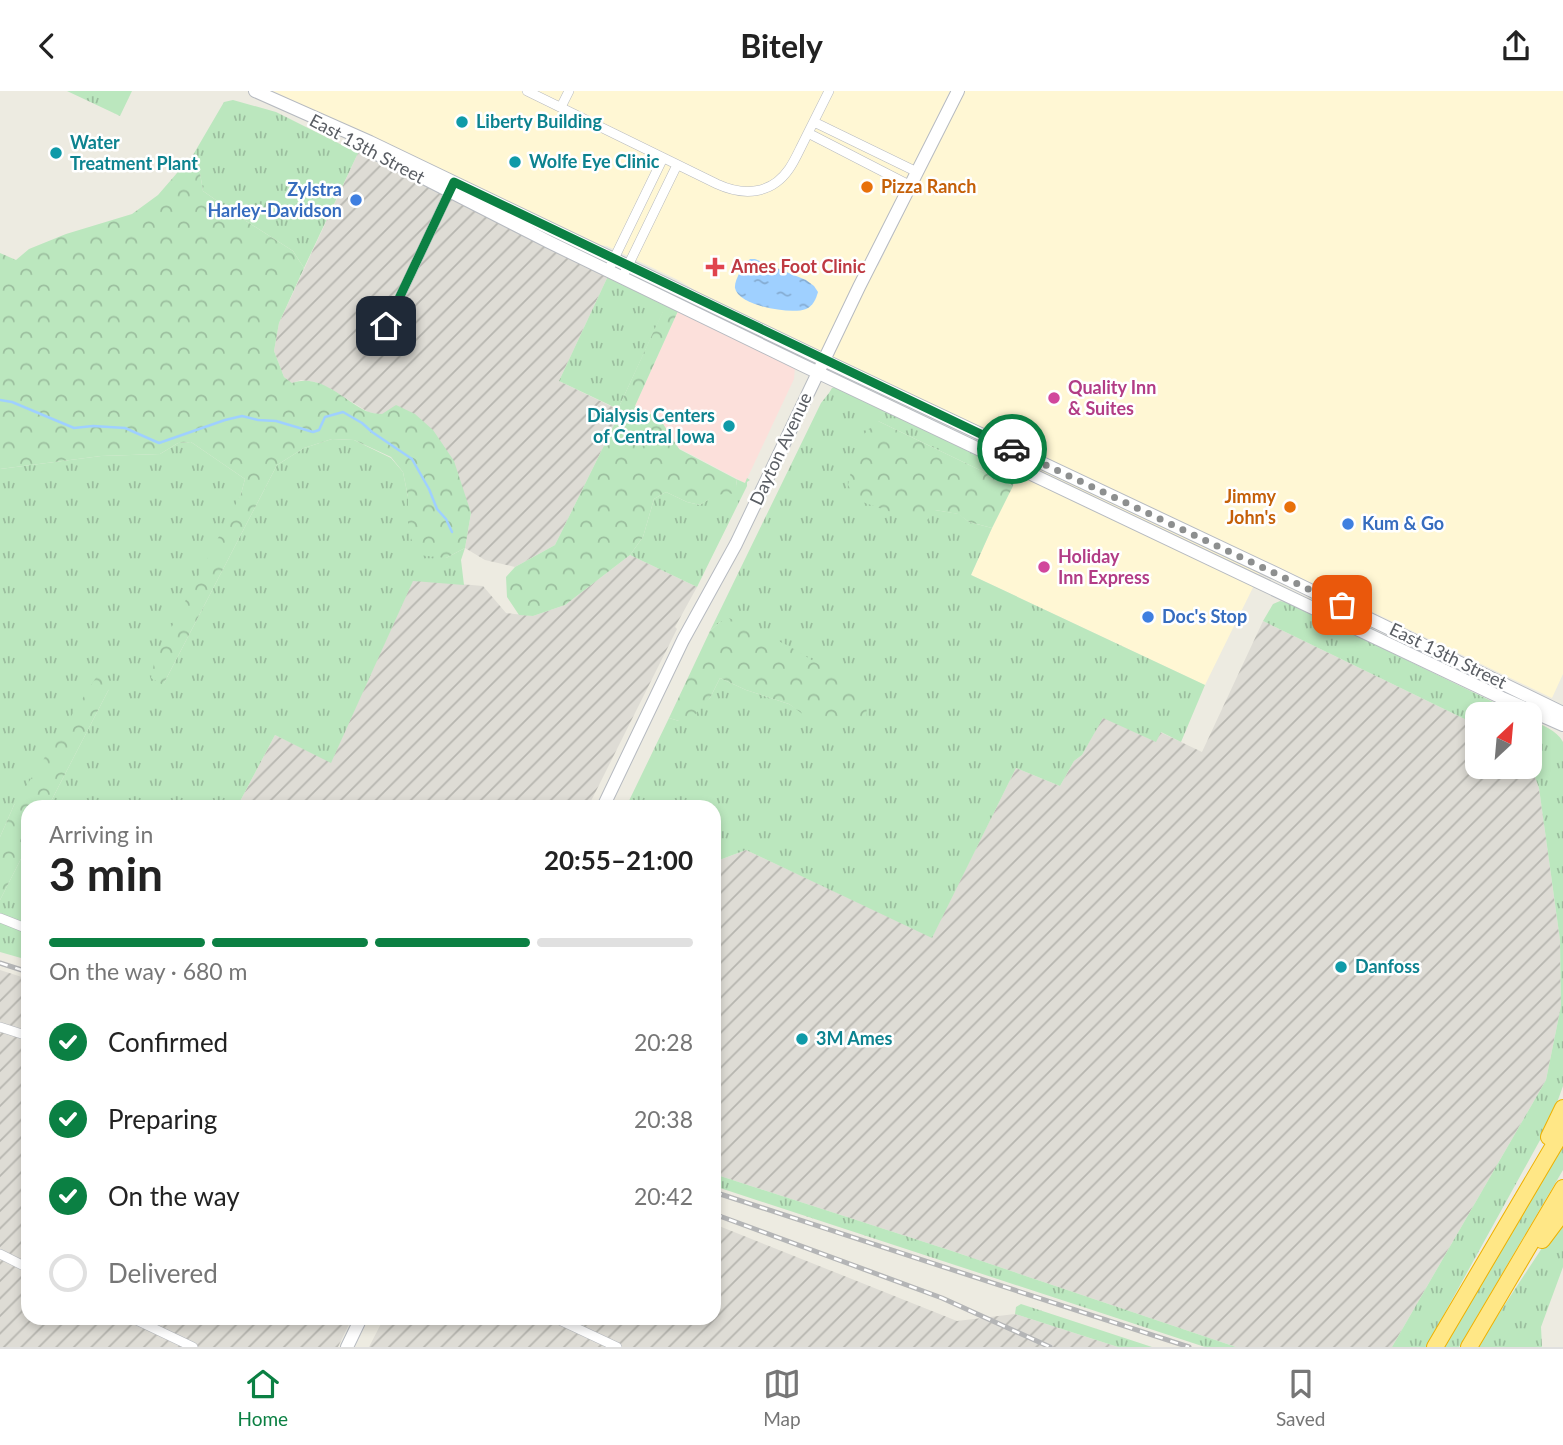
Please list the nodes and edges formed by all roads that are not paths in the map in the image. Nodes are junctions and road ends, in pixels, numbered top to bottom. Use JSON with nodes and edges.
{"nodes":[{"id":1,"x":255,"y":91,"type":"edge"},
{"id":2,"x":527,"y":91,"type":"edge"},
{"id":3,"x":569,"y":91,"type":"edge"},
{"id":4,"x":829,"y":91,"type":"edge"},
{"id":5,"x":958,"y":91,"type":"edge"},
{"id":6,"x":561,"y":107,"type":"junction"},
{"id":7,"x":814,"y":122,"type":"junction"},
{"id":8,"x":808,"y":133,"type":"junction"},
{"id":9,"x":663,"y":158,"type":"junction"},
{"id":10,"x":677,"y":165,"type":"junction"},
{"id":11,"x":917,"y":172,"type":"junction"},
{"id":12,"x":911,"y":186,"type":"junction"},
{"id":13,"x":452,"y":187,"type":"junction"},
{"id":14,"x":611,"y":265,"type":"junction"},
{"id":15,"x":625,"y":272,"type":"junction"},
{"id":16,"x":376,"y":348,"type":"dead end"},
{"id":17,"x":824,"y":360,"type":"junction"},
{"id":18,"x":818,"y":373,"type":"junction"},
{"id":19,"x":1563,"y":713,"type":"edge"},
{"id":20,"x":1563,"y":725,"type":"edge"},
{"id":21,"x":606,"y":800,"type":"edge"},
{"id":22,"x":0,"y":918,"type":"edge"},
{"id":23,"x":21,"y":926,"type":"edge"},
{"id":24,"x":0,"y":1027,"type":"edge"},
{"id":25,"x":21,"y":1034,"type":"edge"},
{"id":26,"x":1563,"y":1108,"type":"edge"},
{"id":27,"x":1563,"y":1130,"type":"edge"},
{"id":28,"x":1563,"y":1188,"type":"edge"},
{"id":29,"x":1563,"y":1212,"type":"edge"},
{"id":30,"x":0,"y":1254,"type":"edge"},
{"id":31,"x":21,"y":1264,"type":"edge"},
{"id":32,"x":1477,"y":1276,"type":"junction"},
{"id":33,"x":1493,"y":1307,"type":"junction"},
{"id":34,"x":147,"y":1325,"type":"edge"},
{"id":35,"x":358,"y":1325,"type":"edge"},
{"id":36,"x":570,"y":1325,"type":"edge"},
{"id":37,"x":193,"y":1347,"type":"edge"},
{"id":38,"x":347,"y":1347,"type":"edge"},
{"id":39,"x":617,"y":1347,"type":"edge"},
{"id":40,"x":1435,"y":1347,"type":"edge"},
{"id":41,"x":1469,"y":1347,"type":"edge"}],
"edges":[{"from":1,"to":13,"type":"main road","name":"East 13th Street"},
{"from":2,"to":6,"type":"street"},
{"from":3,"to":6,"type":"street"},
{"from":4,"to":7,"type":"street"},
{"from":5,"to":11,"type":"main road","name":"Dayton Avenue"},
{"from":6,"to":9,"type":"street"},
{"from":7,"to":8,"type":"street"},
{"from":7,"to":11,"type":"street"},
{"from":8,"to":10,"type":"street"},
{"from":8,"to":12,"type":"street"},
{"from":9,"to":10,"type":"street"},
{"from":9,"to":14,"type":"street"},
{"from":10,"to":15,"type":"street"},
{"from":11,"to":12,"type":"main road","name":"Dayton Avenue"},
{"from":12,"to":17,"type":"main road","name":"Dayton Avenue"},
{"from":13,"to":14,"type":"main road","name":"East 13th Street"},
{"from":13,"to":16,"type":"street"},
{"from":14,"to":15,"type":"main road","name":"East 13th Street"},
{"from":15,"to":17,"type":"main road","name":"East 13th Street"},
{"from":15,"to":18,"type":"main road","name":"East 13th Street"},
{"from":17,"to":18,"type":"main road","name":"Dayton Avenue"},
{"from":17,"to":19,"type":"main road","name":"East 13th Street"},
{"from":18,"to":20,"type":"main road","name":"East 13th Street"},
{"from":18,"to":21,"type":"main road","name":"Dayton Avenue"},
{"from":22,"to":23,"type":"street"},
{"from":24,"to":25,"type":"street"},
{"from":26,"to":32,"type":"highway"},
{"from":27,"to":32,"type":"highway"},
{"from":28,"to":33,"type":"highway"},
{"from":29,"to":33,"type":"highway"},
{"from":30,"to":31,"type":"street"},
{"from":32,"to":40,"type":"highway"},
{"from":33,"to":41,"type":"highway"},
{"from":34,"to":37,"type":"street"},
{"from":35,"to":38,"type":"main road"},
{"from":36,"to":39,"type":"street"}]}
